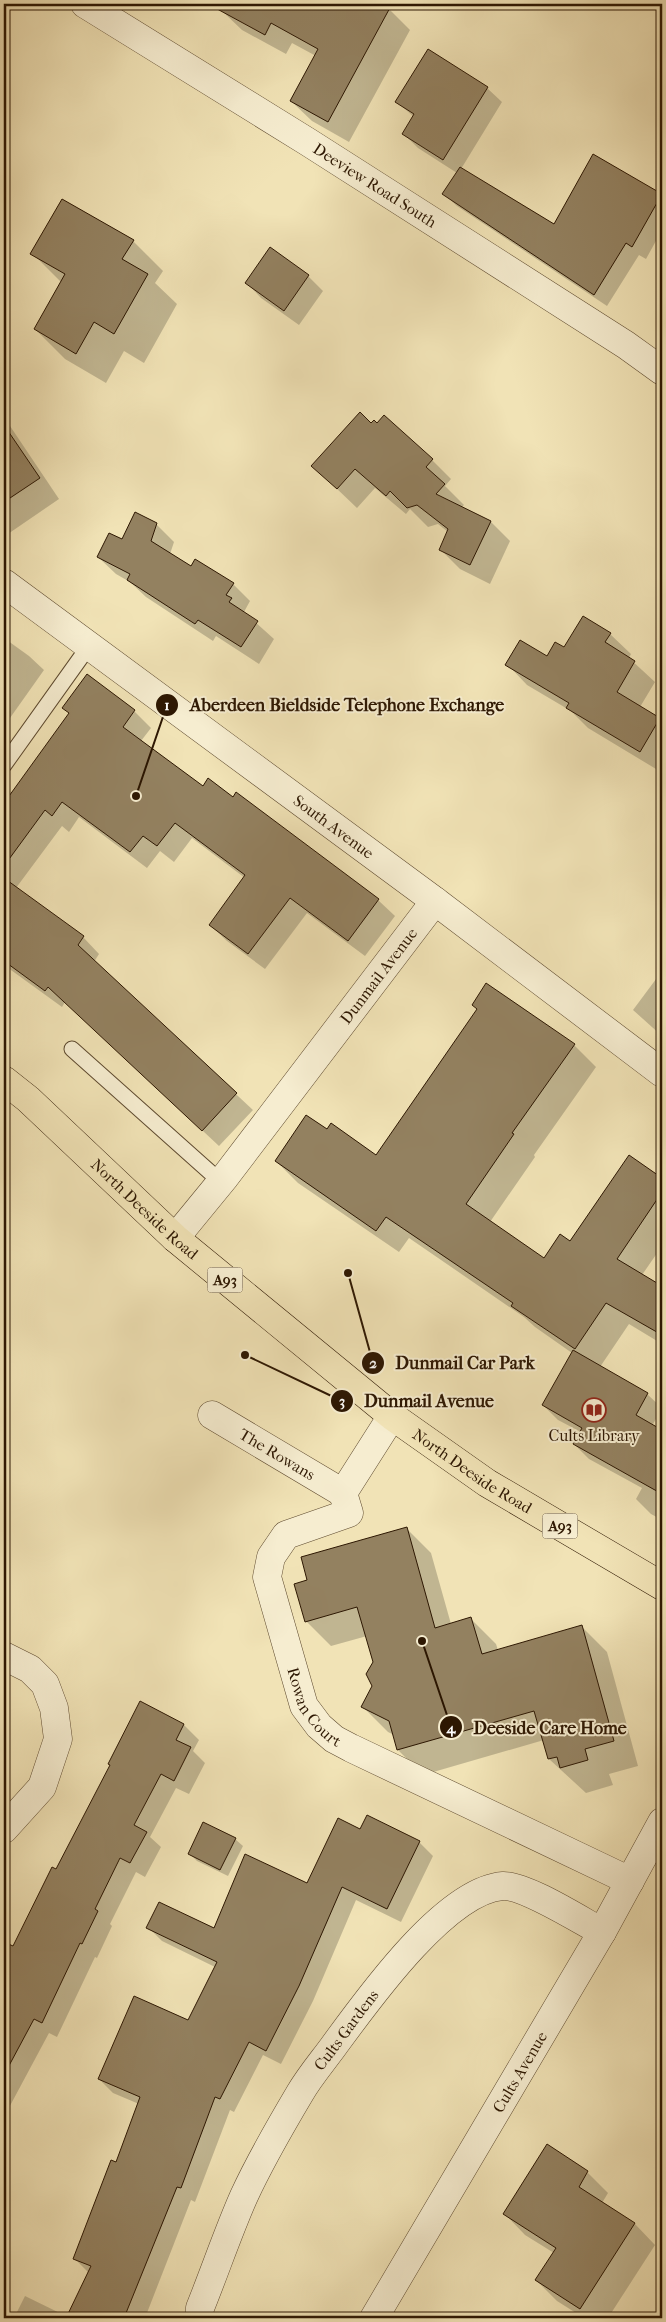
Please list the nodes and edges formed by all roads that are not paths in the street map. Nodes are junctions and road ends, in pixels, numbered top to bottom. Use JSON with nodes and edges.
{"nodes":[{"id":1,"x":85,"y":4,"type":"edge"},
{"id":2,"x":662,"y":371,"type":"edge"},
{"id":3,"x":4,"y":584,"type":"edge"},
{"id":4,"x":89,"y":646,"type":"junction"},
{"id":5,"x":4,"y":765,"type":"edge"},
{"id":6,"x":435,"y":901,"type":"junction"},
{"id":7,"x":72,"y":1049,"type":"dead end"},
{"id":8,"x":662,"y":1073,"type":"edge"},
{"id":9,"x":4,"y":1080,"type":"edge"},
{"id":10,"x":221,"y":1182,"type":"junction"},
{"id":11,"x":175,"y":1238,"type":"junction"},
{"id":12,"x":212,"y":1415,"type":"dead end"},
{"id":13,"x":392,"y":1416,"type":"junction"},
{"id":14,"x":342,"y":1493,"type":"junction"},
{"id":15,"x":662,"y":1586,"type":"edge"},
{"id":16,"x":4,"y":1656,"type":"edge"},
{"id":17,"x":662,"y":1822,"type":"edge"},
{"id":18,"x":4,"y":1829,"type":"edge"},
{"id":19,"x":630,"y":1881,"type":"junction"},
{"id":20,"x":602,"y":1932,"type":"junction"},
{"id":21,"x":199,"y":2318,"type":"edge"},
{"id":22,"x":374,"y":2318,"type":"edge"}],
"edges":[{"from":1,"to":2,"type":"street","name":"Deeview Road South"},
{"from":3,"to":4,"type":"street","name":"South Avenue"},
{"from":4,"to":5,"type":"lane"},
{"from":4,"to":6,"type":"street","name":"South Avenue"},
{"from":6,"to":8,"type":"street","name":"South Avenue"},
{"from":6,"to":10,"type":"street","name":"Dunmail Avenue"},
{"from":7,"to":10,"type":"lane"},
{"from":9,"to":11,"type":"main road","name":"North Deeside Road","number":"A93"},
{"from":10,"to":11,"type":"street","name":"Dunmail Avenue"},
{"from":11,"to":13,"type":"main road","name":"North Deeside Road","number":"A93"},
{"from":12,"to":14,"type":"street","name":"The Rowans"},
{"from":13,"to":14,"type":"street"},
{"from":13,"to":15,"type":"main road","name":"North Deeside Road","number":"A93"},
{"from":14,"to":19,"type":"street","name":"Rowan Court"},
{"from":16,"to":18,"type":"street"},
{"from":17,"to":19,"type":"street","name":"Cults Avenue"},
{"from":19,"to":20,"type":"street","name":"Cults Avenue"},
{"from":20,"to":21,"type":"street","name":"Cults Gardens"},
{"from":20,"to":22,"type":"street","name":"Cults Avenue"}]}
